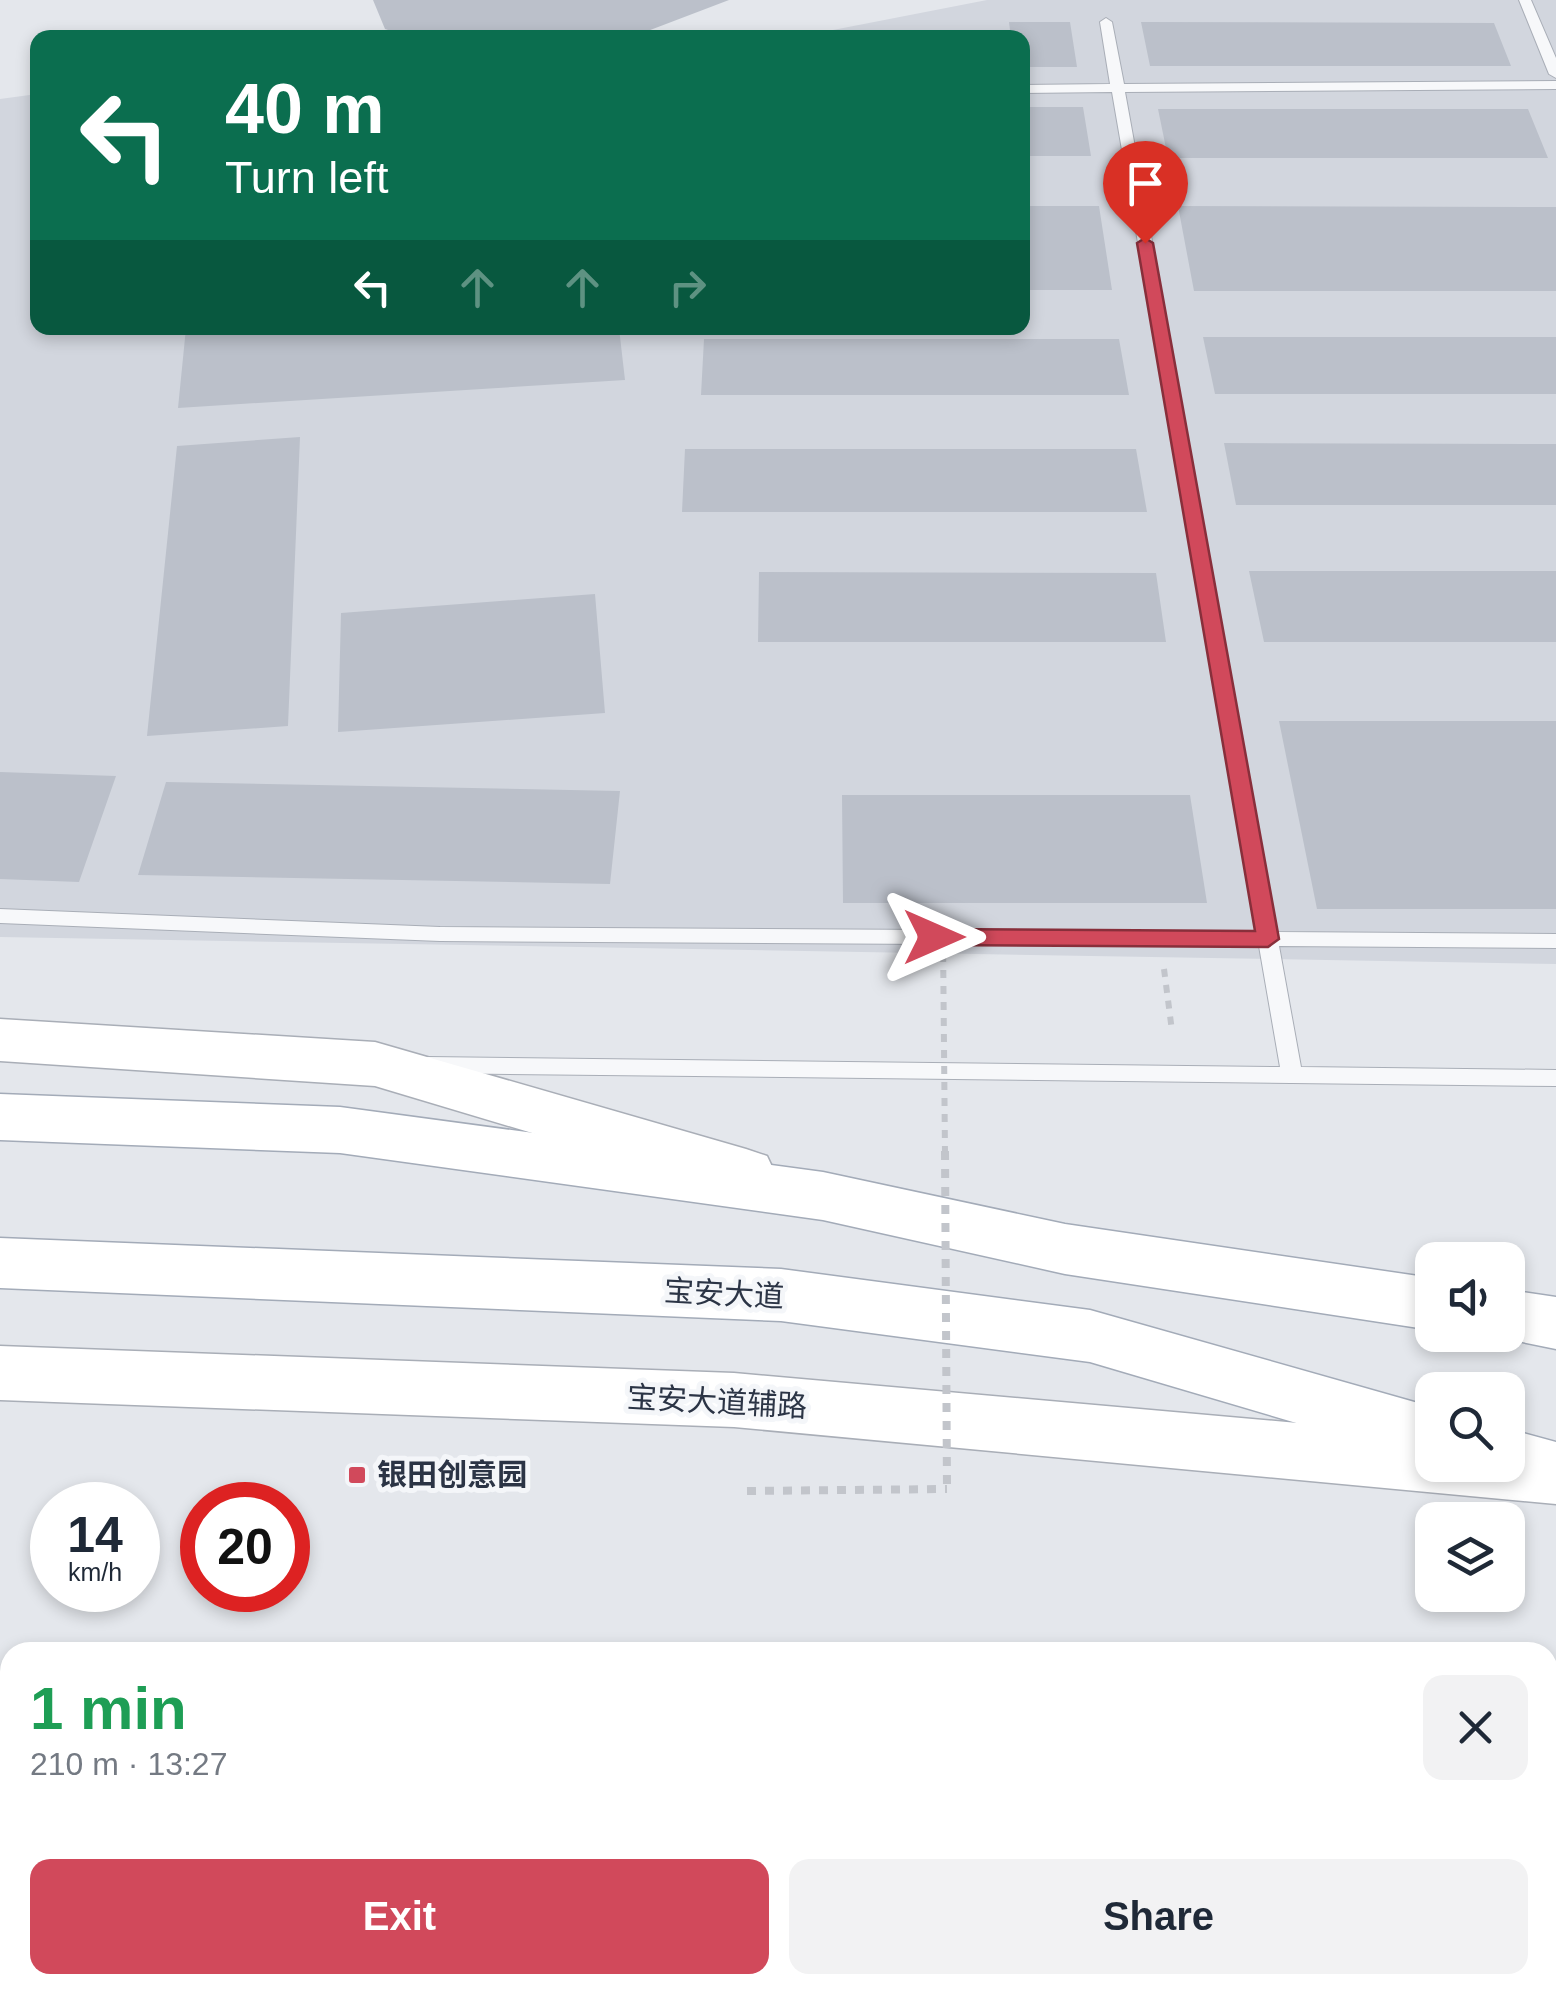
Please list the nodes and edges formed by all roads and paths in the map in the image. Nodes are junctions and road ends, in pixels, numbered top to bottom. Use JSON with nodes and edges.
{"nodes":[{"id":1,"x":1524,"y":0,"type":"edge"},
{"id":2,"x":1106,"y":22,"type":"dead end"},
{"id":3,"x":1556,"y":74,"type":"edge"},
{"id":4,"x":1556,"y":86,"type":"edge"},
{"id":5,"x":1030,"y":89,"type":"edge"},
{"id":6,"x":1118,"y":89,"type":"junction"},
{"id":7,"x":0,"y":916,"type":"edge"},
{"id":8,"x":943,"y":938,"type":"dead end"},
{"id":9,"x":1161,"y":938,"type":"junction"},
{"id":10,"x":1268,"y":939,"type":"junction"},
{"id":11,"x":1556,"y":941,"type":"edge"},
{"id":12,"x":1172,"y":1031,"type":"dead end"},
{"id":13,"x":0,"y":1040,"type":"edge"},
{"id":14,"x":374,"y":1064,"type":"junction"},
{"id":15,"x":1292,"y":1075,"type":"junction"},
{"id":16,"x":1556,"y":1078,"type":"edge"},
{"id":17,"x":0,"y":1117,"type":"edge"},
{"id":18,"x":823,"y":1196,"type":"junction"},
{"id":19,"x":0,"y":1263,"type":"edge"},
{"id":20,"x":1415,"y":1301,"type":"edge"},
{"id":21,"x":1525,"y":1318,"type":"edge"},
{"id":22,"x":1556,"y":1323,"type":"edge"},
{"id":23,"x":0,"y":1372,"type":"edge"},
{"id":24,"x":1415,"y":1430,"type":"edge"},
{"id":25,"x":1415,"y":1462,"type":"edge"},
{"id":26,"x":1525,"y":1463,"type":"edge"},
{"id":27,"x":1525,"y":1471,"type":"edge"},
{"id":28,"x":1556,"y":1473,"type":"edge"},
{"id":29,"x":747,"y":1491,"type":"dead end"}],
"edges":[{"from":1,"to":3,"type":"lane"},
{"from":2,"to":6,"type":"lane"},
{"from":4,"to":6,"type":"lane"},
{"from":5,"to":6,"type":"lane"},
{"from":6,"to":10,"type":"lane"},
{"from":7,"to":9,"type":"lane"},
{"from":8,"to":29,"type":"path","bridge":true},
{"from":9,"to":10,"type":"lane"},
{"from":9,"to":12,"type":"path"},
{"from":10,"to":11,"type":"lane"},
{"from":10,"to":15,"type":"lane"},
{"from":13,"to":14,"type":"main road"},
{"from":14,"to":15,"type":"lane"},
{"from":14,"to":18,"type":"main road"},
{"from":15,"to":16,"type":"lane"},
{"from":17,"to":18,"type":"main road"},
{"from":18,"to":20,"type":"main road"},
{"from":19,"to":24,"type":"main road","name":"宝安大道"},
{"from":21,"to":22,"type":"main road"},
{"from":23,"to":25,"type":"main road","name":"宝安大道辅路"},
{"from":26,"to":28,"type":"main road"},
{"from":27,"to":28,"type":"main road"}]}
